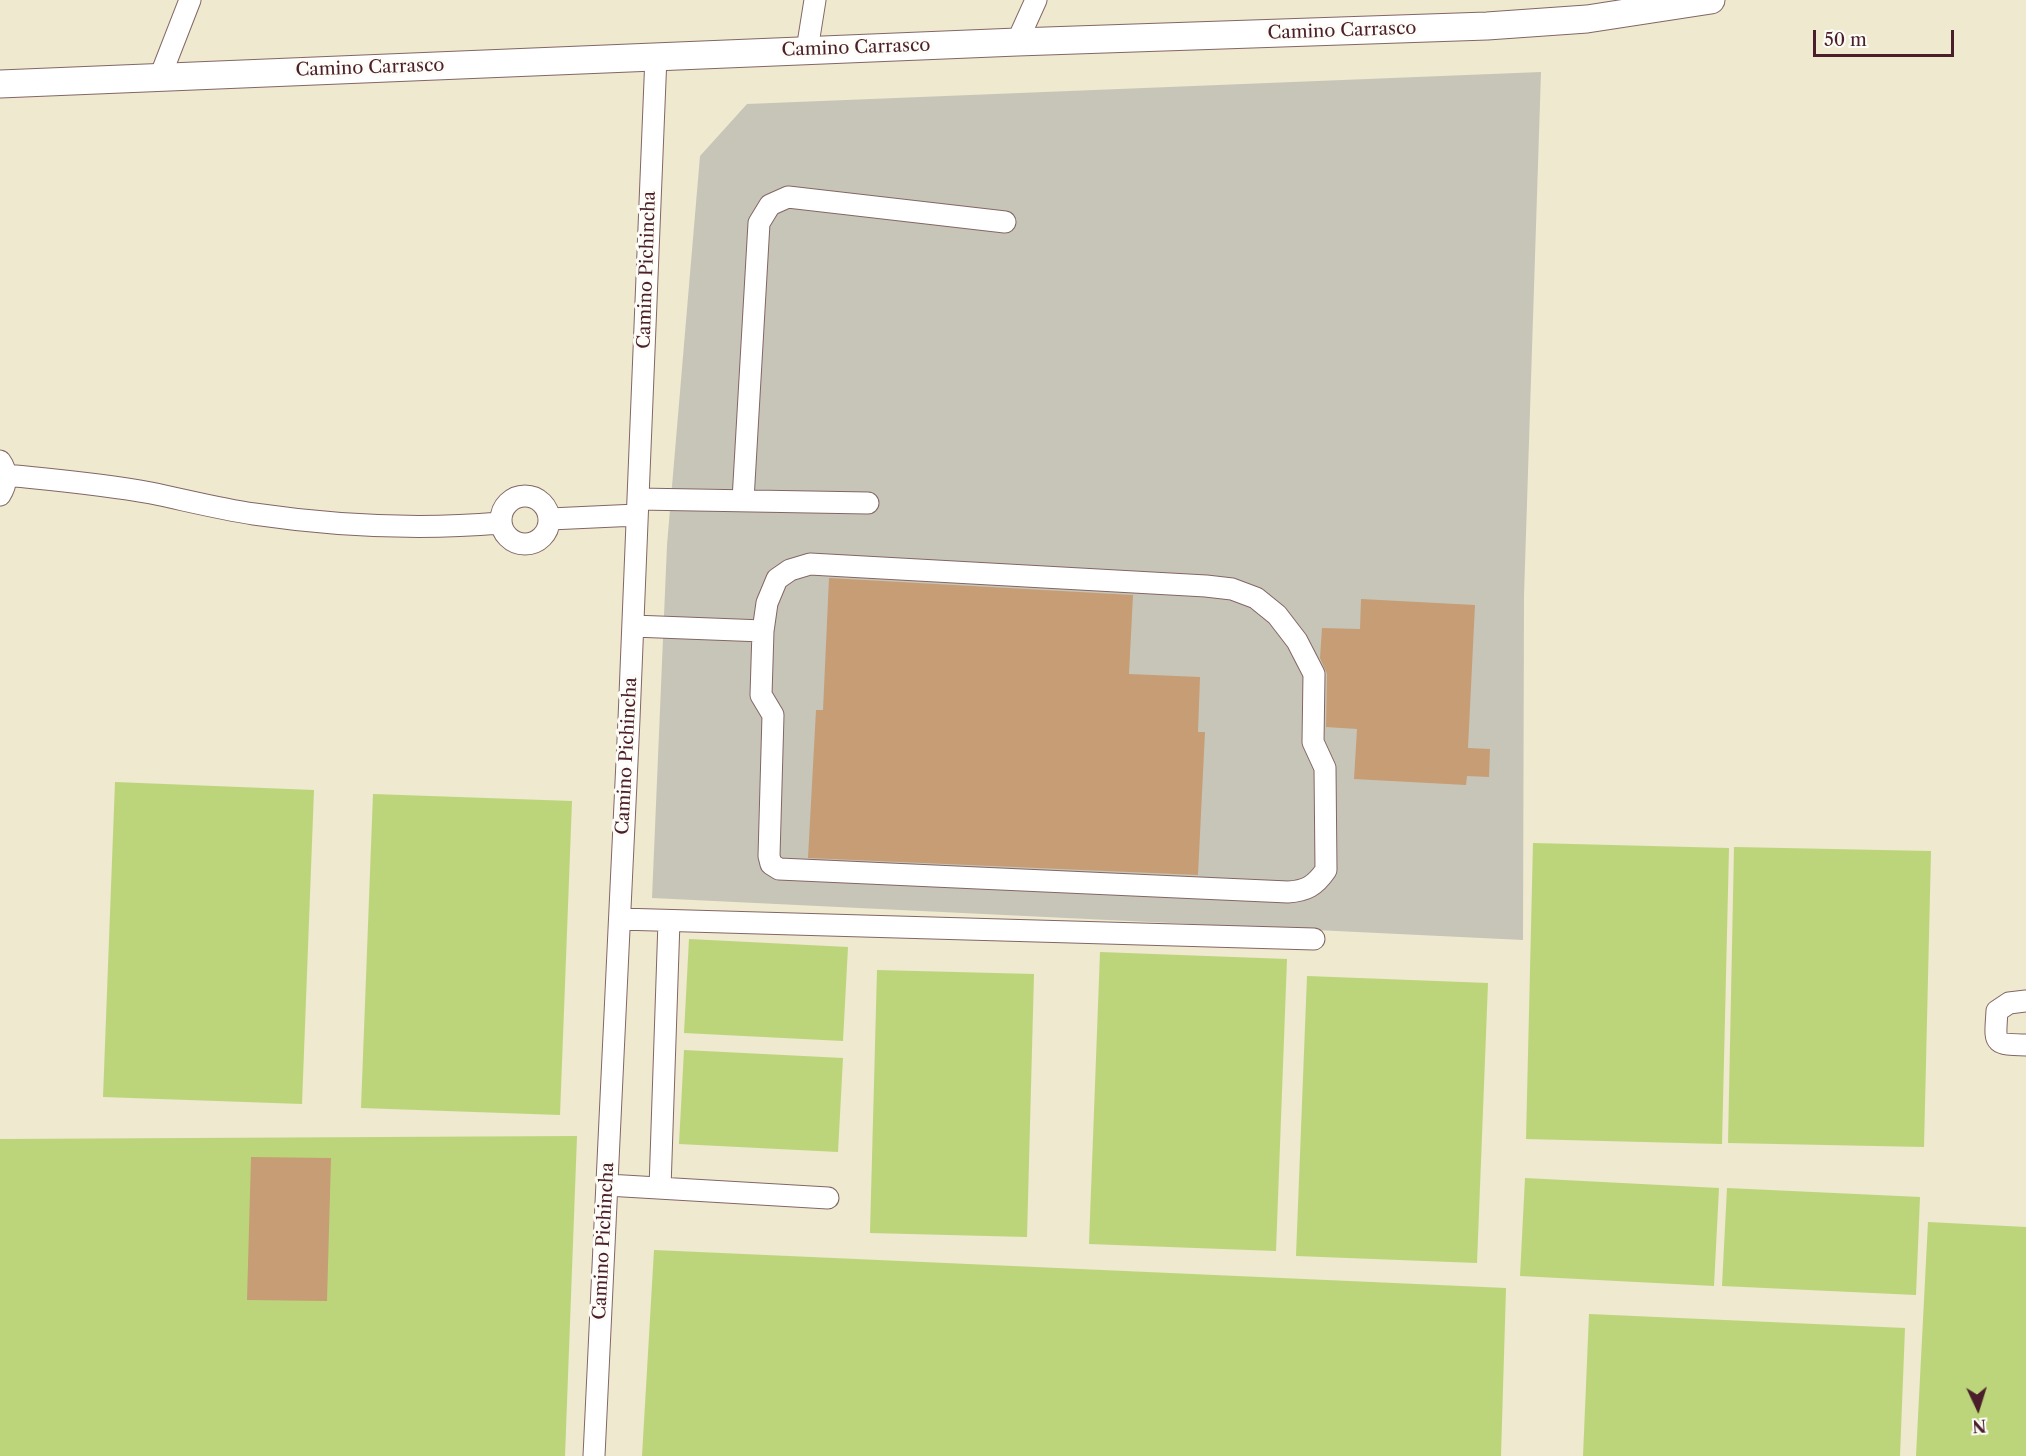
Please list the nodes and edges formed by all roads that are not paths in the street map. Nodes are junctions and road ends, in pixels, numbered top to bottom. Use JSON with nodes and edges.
{"nodes":[{"id":1,"x":190,"y":0,"type":"edge"},
{"id":2,"x":815,"y":0,"type":"edge"},
{"id":3,"x":1036,"y":0,"type":"edge"},
{"id":4,"x":1711,"y":0,"type":"edge"},
{"id":5,"x":1017,"y":42,"type":"junction"},
{"id":6,"x":807,"y":50,"type":"junction"},
{"id":7,"x":656,"y":56,"type":"junction"},
{"id":8,"x":160,"y":77,"type":"junction"},
{"id":9,"x":0,"y":84,"type":"edge"},
{"id":10,"x":1005,"y":222,"type":"dead end"},
{"id":11,"x":3,"y":468,"type":"edge"},
{"id":12,"x":0,"y":495,"type":"edge"},
{"id":13,"x":743,"y":500,"type":"junction"},
{"id":14,"x":868,"y":503,"type":"dead end"},
{"id":15,"x":637,"y":507,"type":"junction"},
{"id":16,"x":550,"y":519,"type":"junction"},
{"id":17,"x":500,"y":523,"type":"junction"},
{"id":18,"x":633,"y":626,"type":"junction"},
{"id":19,"x":763,"y":631,"type":"junction"},
{"id":20,"x":620,"y":919,"type":"junction"},
{"id":21,"x":669,"y":921,"type":"junction"},
{"id":22,"x":1314,"y":939,"type":"dead end"},
{"id":23,"x":2026,"y":1001,"type":"edge"},
{"id":24,"x":2026,"y":1045,"type":"edge"},
{"id":25,"x":607,"y":1185,"type":"junction"},
{"id":26,"x":660,"y":1188,"type":"junction"},
{"id":27,"x":828,"y":1198,"type":"dead end"},
{"id":28,"x":594,"y":1456,"type":"edge"}],
"edges":[{"from":1,"to":8,"type":"street"},
{"from":2,"to":6,"type":"street"},
{"from":3,"to":5,"type":"street"},
{"from":4,"to":5,"type":"main road","name":"Camino Carrasco"},
{"from":5,"to":6,"type":"main road","name":"Camino Carrasco"},
{"from":6,"to":7,"type":"main road","name":"Camino Carrasco"},
{"from":7,"to":8,"type":"main road","name":"Camino Carrasco"},
{"from":7,"to":15,"type":"street","name":"Camino Pichincha"},
{"from":8,"to":9,"type":"main road","name":"Camino Carrasco"},
{"from":10,"to":13,"type":"street"},
{"from":11,"to":12,"type":"street"},
{"from":11,"to":17,"type":"street"},
{"from":13,"to":14,"type":"street"},
{"from":13,"to":15,"type":"street"},
{"from":15,"to":16,"type":"street"},
{"from":15,"to":18,"type":"street","name":"Camino Pichincha"},
{"from":16,"to":17,"type":"street"},
{"from":16,"to":17,"type":"street"},
{"from":18,"to":19,"type":"street"},
{"from":18,"to":20,"type":"street","name":"Camino Pichincha"},
{"from":19,"to":19,"type":"street"},
{"from":20,"to":21,"type":"street"},
{"from":20,"to":25,"type":"street","name":"Camino Pichincha"},
{"from":21,"to":22,"type":"street"},
{"from":21,"to":26,"type":"street"},
{"from":23,"to":24,"type":"street"},
{"from":25,"to":26,"type":"street"},
{"from":25,"to":28,"type":"street","name":"Camino Pichincha"},
{"from":26,"to":27,"type":"street"}]}
